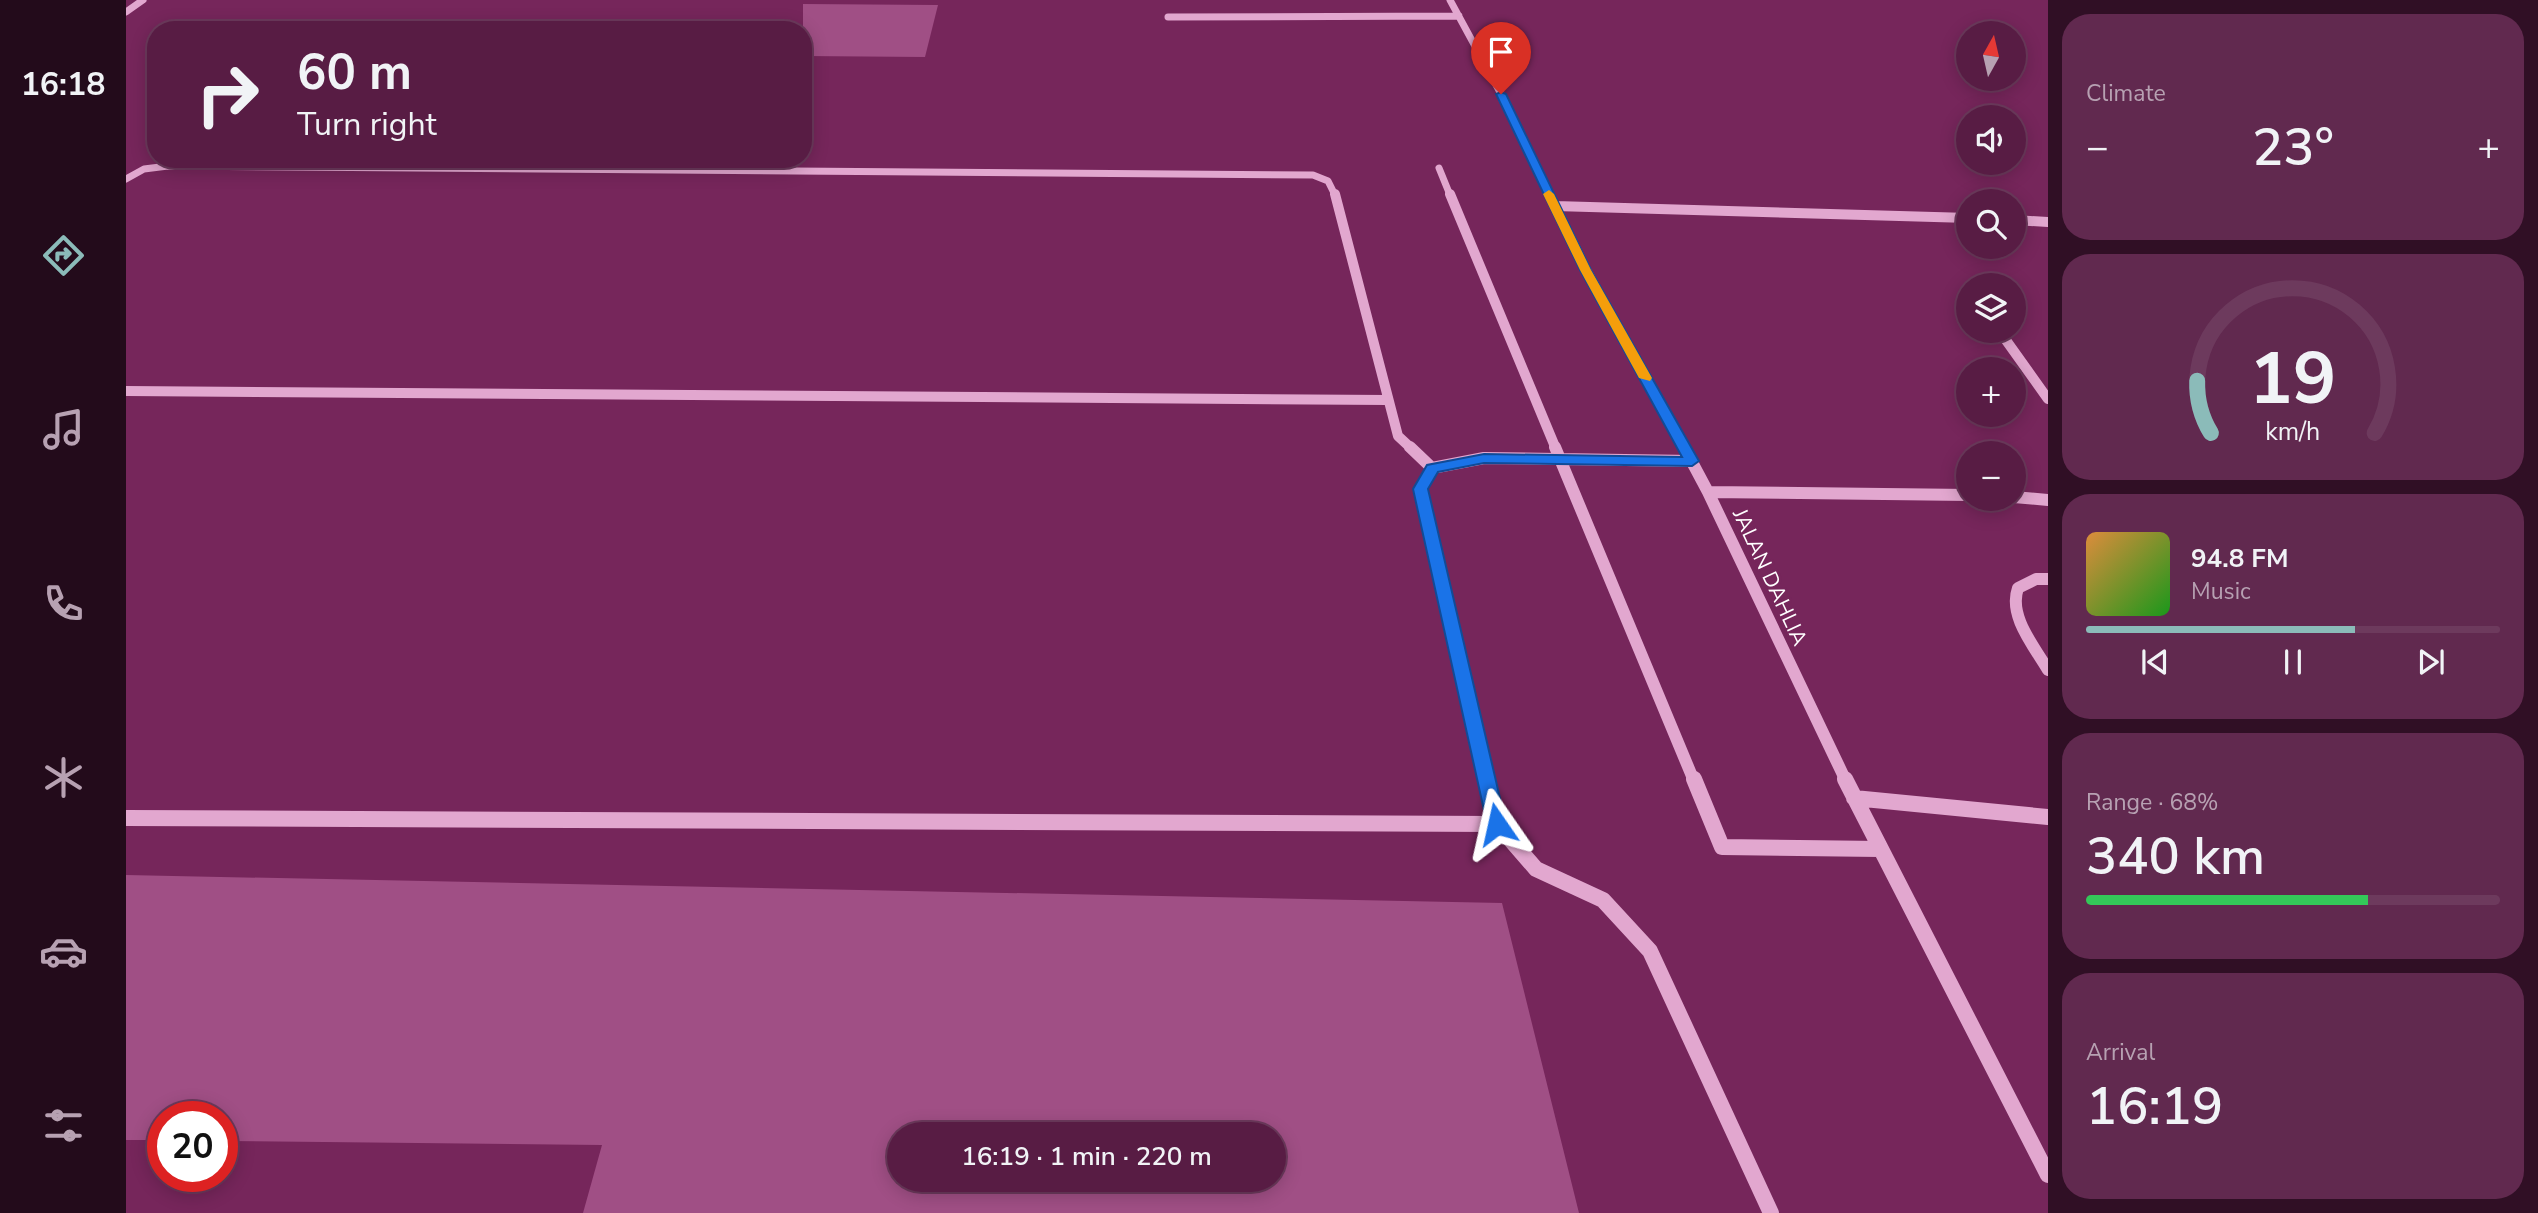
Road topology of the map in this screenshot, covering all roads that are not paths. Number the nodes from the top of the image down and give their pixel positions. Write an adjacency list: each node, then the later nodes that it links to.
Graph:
1 (143, 0): 3 (street)
2 (1450, 0): 4 (street, JALAN DAHLIA)
3 (126, 12)
4 (1459, 16): 5 (street); 10 (street, JALAN DAHLIA)
5 (1168, 17)
6 (152, 168): 9 (street)
7 (422, 168): 17 (street)
8 (1439, 168): 18 (street)
9 (126, 179)
10 (1555, 206): 11 (street); 19 (street, JALAN DAHLIA)
11 (1956, 218)
12 (2026, 221): 13 (street)
13 (2048, 222)
14 (2008, 343): 16 (street)
15 (126, 391): 17 (street)
16 (2048, 399)
17 (1388, 400): 20 (street)
18 (1563, 460): 19 (street); 20 (street); 31 (street)
19 (1692, 461): 21 (street, JALAN DAHLIA)
20 (1432, 468): 30 (street)
21 (1709, 492): 22 (street); 27 (street, JALAN DAHLIA)
22 (1956, 495)
23 (2026, 498): 24 (street)
24 (2048, 500)
25 (2048, 579): 26 (street)
26 (2048, 670)
27 (1854, 798): 28 (street); 31 (street, JALAN DAHLIA)
28 (2048, 817)
29 (126, 818): 30 (street)
30 (1497, 824): 33 (street)
31 (1880, 849): 32 (street, JALAN DAHLIA)
32 (2048, 1175)
33 (1771, 1213)

